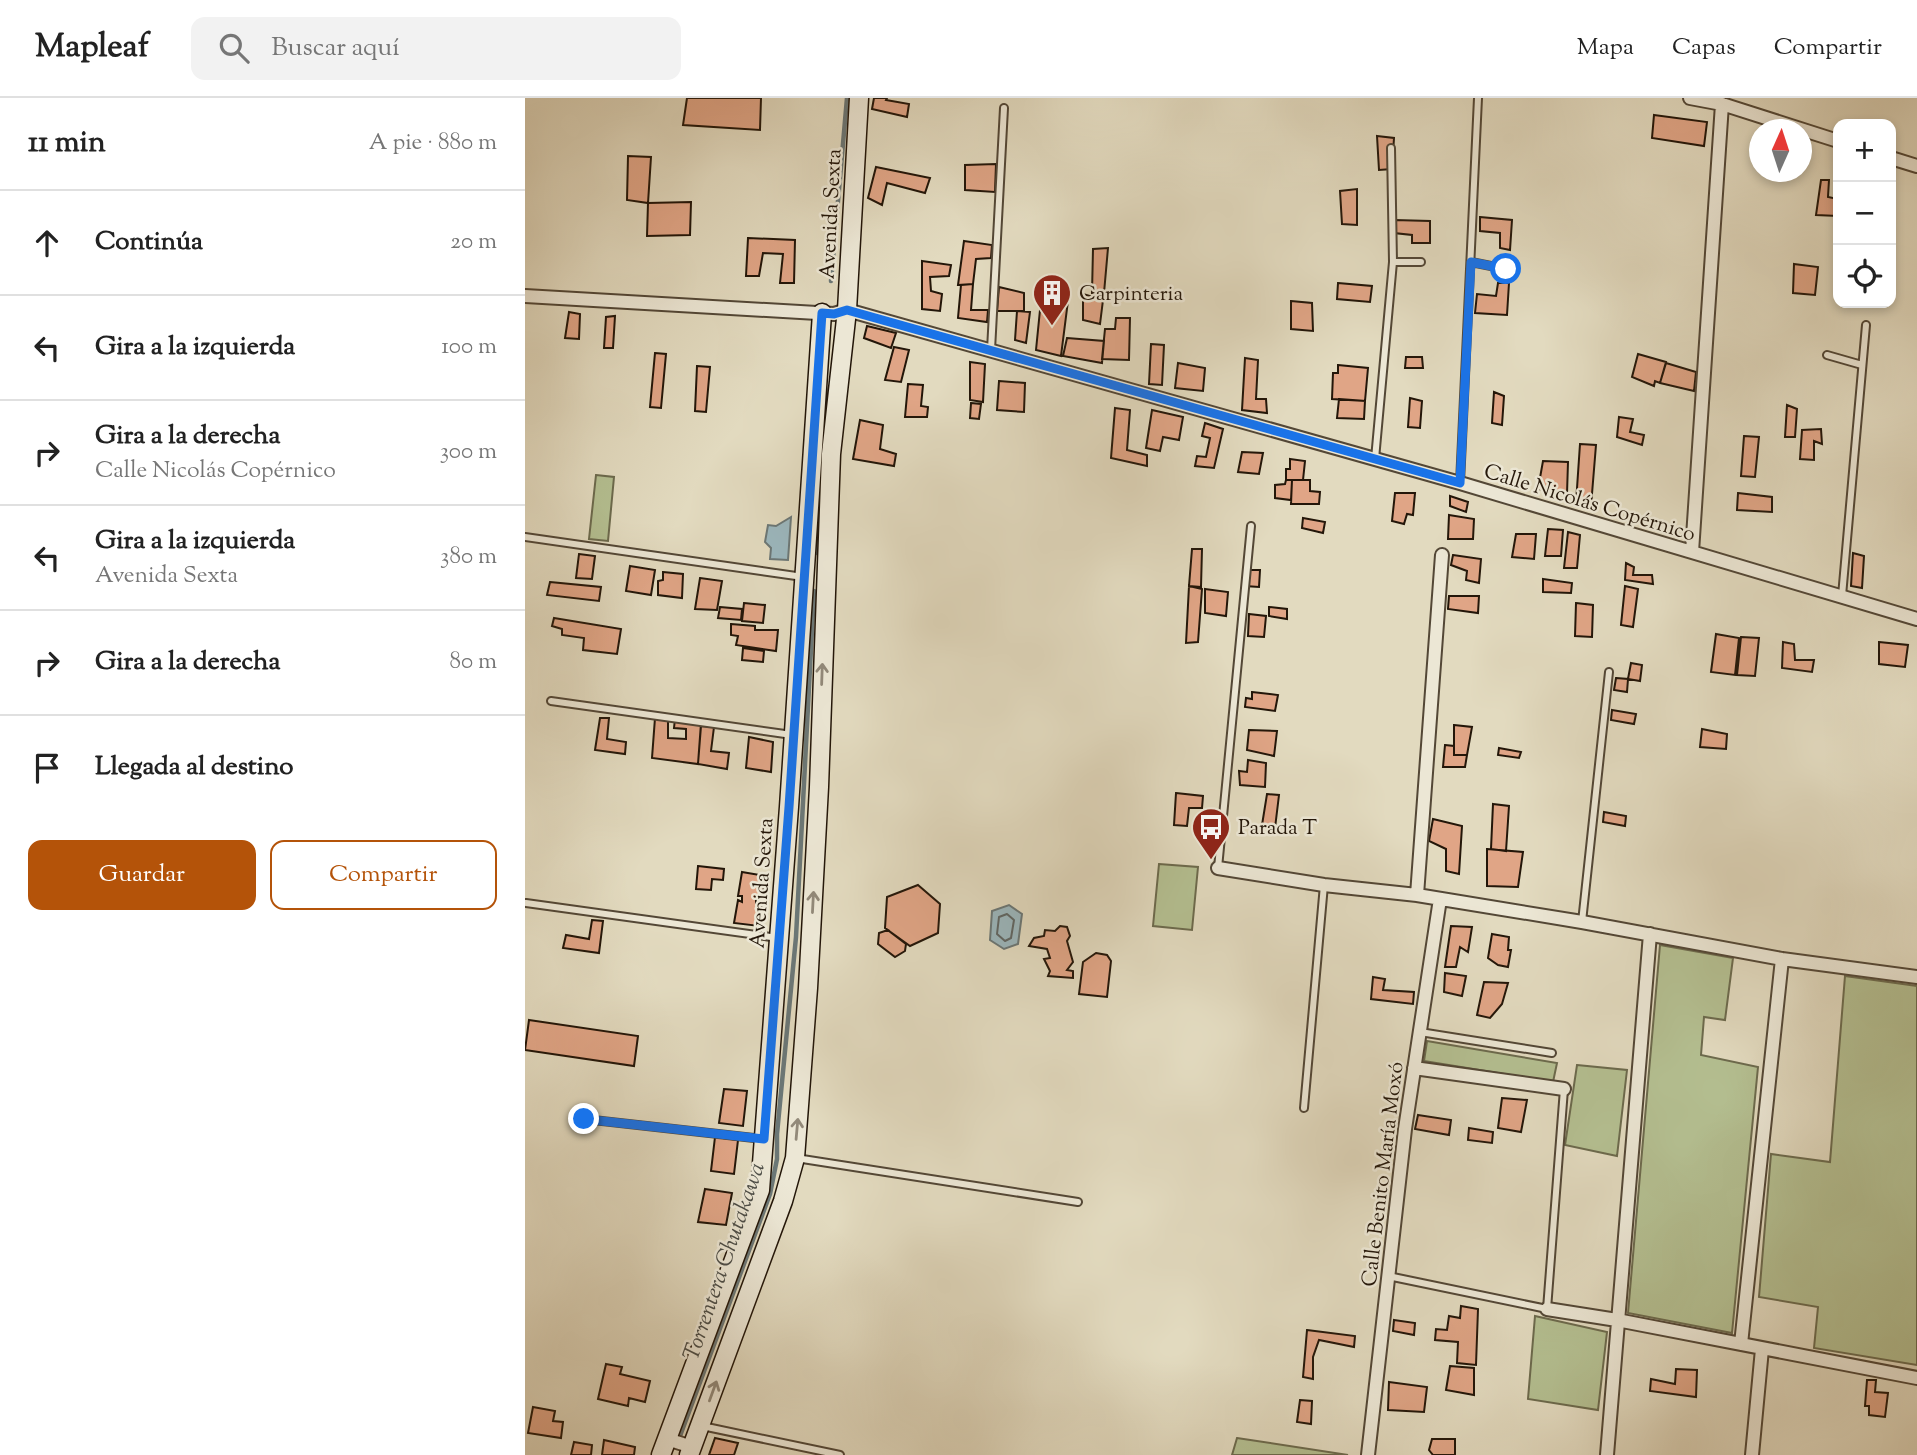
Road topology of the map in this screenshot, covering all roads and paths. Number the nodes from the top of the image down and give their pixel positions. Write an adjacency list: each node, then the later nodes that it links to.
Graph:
1 (859, 98): 15 (street, Avenida Sexta)
2 (1478, 98): 12 (lane)
3 (1690, 98): 4 (street)
4 (1722, 104): 6 (street); 24 (street)
5 (1004, 108): 17 (lane)
6 (1833, 139)
7 (1391, 148): 10 (lane)
8 (1896, 160): 9 (street)
9 (1917, 166)
10 (1393, 262): 11 (lane); 20 (lane)
11 (1421, 262)
12 (1471, 262): 13 (lane); 21 (lane)
13 (1506, 269)
14 (525, 296): 15 (street, Calle Nicolás Copérnico)
15 (834, 312): 17 (street, Calle Nicolás Copérnico); 26 (street, Avenida Sexta); 26 (street, Avenida Sexta)
16 (1866, 326): 19 (lane)
17 (991, 349): 20 (street, Calle Nicolás Copérnico)
18 (1827, 355): 19 (lane)
19 (1862, 365): 27 (lane)
20 (1375, 459): 21 (street, Calle Nicolás Copérnico)
21 (1460, 483): 24 (street, Calle Nicolás Copérnico)
22 (1251, 526): 32 (lane)
23 (525, 537): 26 (lane)
24 (1692, 552): 27 (street, Calle Nicolás Copérnico)
25 (1442, 555): 34 (street)
26 (816, 579): 31 (street, Avenida Sexta); 49 (street, Avenida Sexta, one-way to 26)
27 (1842, 596): 28 (street, Calle Nicolás Copérnico)
28 (1917, 619)
29 (1609, 672): 37 (lane)
30 (551, 701): 31 (lane)
31 (794, 735): 39 (street, Avenida Sexta)
32 (1218, 868): 33 (street)
33 (1324, 885): 34 (street); 46 (lane)
34 (1417, 895): 35 (street)
35 (1440, 899): 37 (street); 42 (street, Calle Benito María Moxó)
36 (526, 903): 39 (lane)
37 (1582, 922): 38 (street)
38 (1650, 934): 40 (street); 53 (street)
39 (780, 938): 48 (street, Avenida Sexta)
40 (1782, 959): 41 (street); 54 (street)
41 (1917, 977)
42 (1420, 1032): 43 (lane); 44 (street, Calle Benito María Moxó)
43 (1552, 1053)
44 (1414, 1068): 45 (street); 51 (street, Calle Benito María Moxó)
45 (1564, 1089): 52 (lane)
46 (1304, 1108)
47 (584, 1119): 48 (lane)
48 (764, 1139): 58 (street, Avenida Sexta)
49 (795, 1158): 50 (lane); 57 (street, Avenida Sexta, one-way to 49)
50 (1078, 1202)
51 (1388, 1276): 52 (lane); 60 (street, Calle Benito María Moxó)
52 (1547, 1309): 53 (street)
53 (1617, 1320): 54 (street); 61 (street)
54 (1741, 1344): 55 (street)
55 (1762, 1349): 56 (street); 62 (street)
56 (1917, 1378)
57 (700, 1425): 58 (street, Avenida Sexta); 59 (lane)
58 (676, 1446)
59 (840, 1455)
60 (1368, 1455)
61 (1607, 1455)
62 (1752, 1455)

